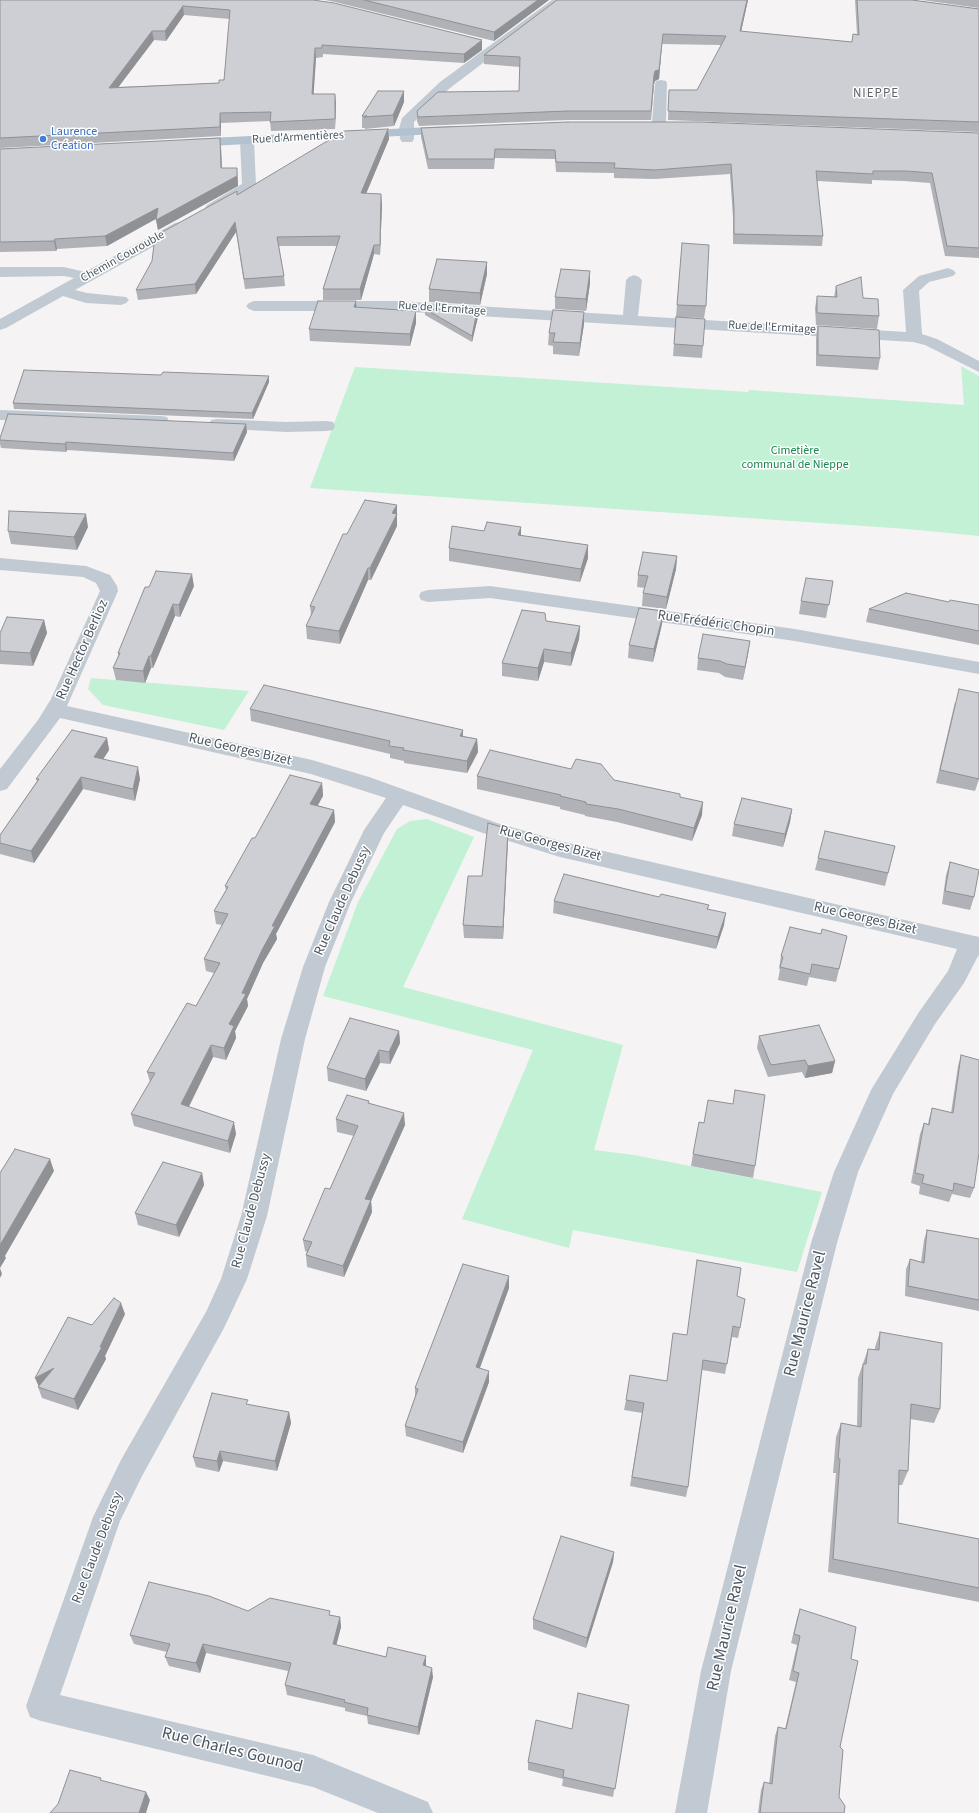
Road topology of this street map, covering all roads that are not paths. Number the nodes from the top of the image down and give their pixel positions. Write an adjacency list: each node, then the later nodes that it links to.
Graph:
1 (560, 0): 5 (street)
2 (661, 84): 3 (street)
3 (659, 128)
4 (464, 133): 5 (main road, Rue d'Armentières)
5 (407, 136): 6 (main road, Rue d'Armentières)
6 (247, 144): 7 (main road, Rue d'Armentières); 10 (street, Chemin Courouble)
7 (179, 147)
8 (0, 272): 10 (street)
9 (948, 272): 17 (street)
10 (86, 277): 12 (street, Chemin Courouble)
11 (634, 280): 15 (street)
12 (61, 291): 13 (street, Chemin Courouble); 16 (street, Chemin Courouble)
13 (121, 300)
14 (254, 306): 15 (street, Rue de l'Ermitage)
15 (630, 320): 17 (street, Rue de l'Ermitage)
16 (0, 325)
17 (914, 337): 18 (street, Rue de l'Ermitage)
18 (979, 367)
19 (0, 415): 20 (street)
20 (176, 422)
21 (200, 423): 22 (street)
22 (328, 426)
23 (0, 564): 26 (street, Rue Hector Berlioz)
24 (428, 596): 25 (street, Rue Frédéric Chopin)
25 (979, 668)
26 (55, 710): 27 (street, Rue Hector Berlioz); 28 (street, Rue Georges Bizet)
27 (0, 784)
28 (399, 795): 29 (street, Rue Georges Bizet); 30 (street, Rue Claude Debussy)
29 (974, 945): 32 (street, Rue Maurice Ravel)
30 (41, 1706): 31 (street, Rue Charles Gounod)
31 (417, 1813)
32 (691, 1813)

